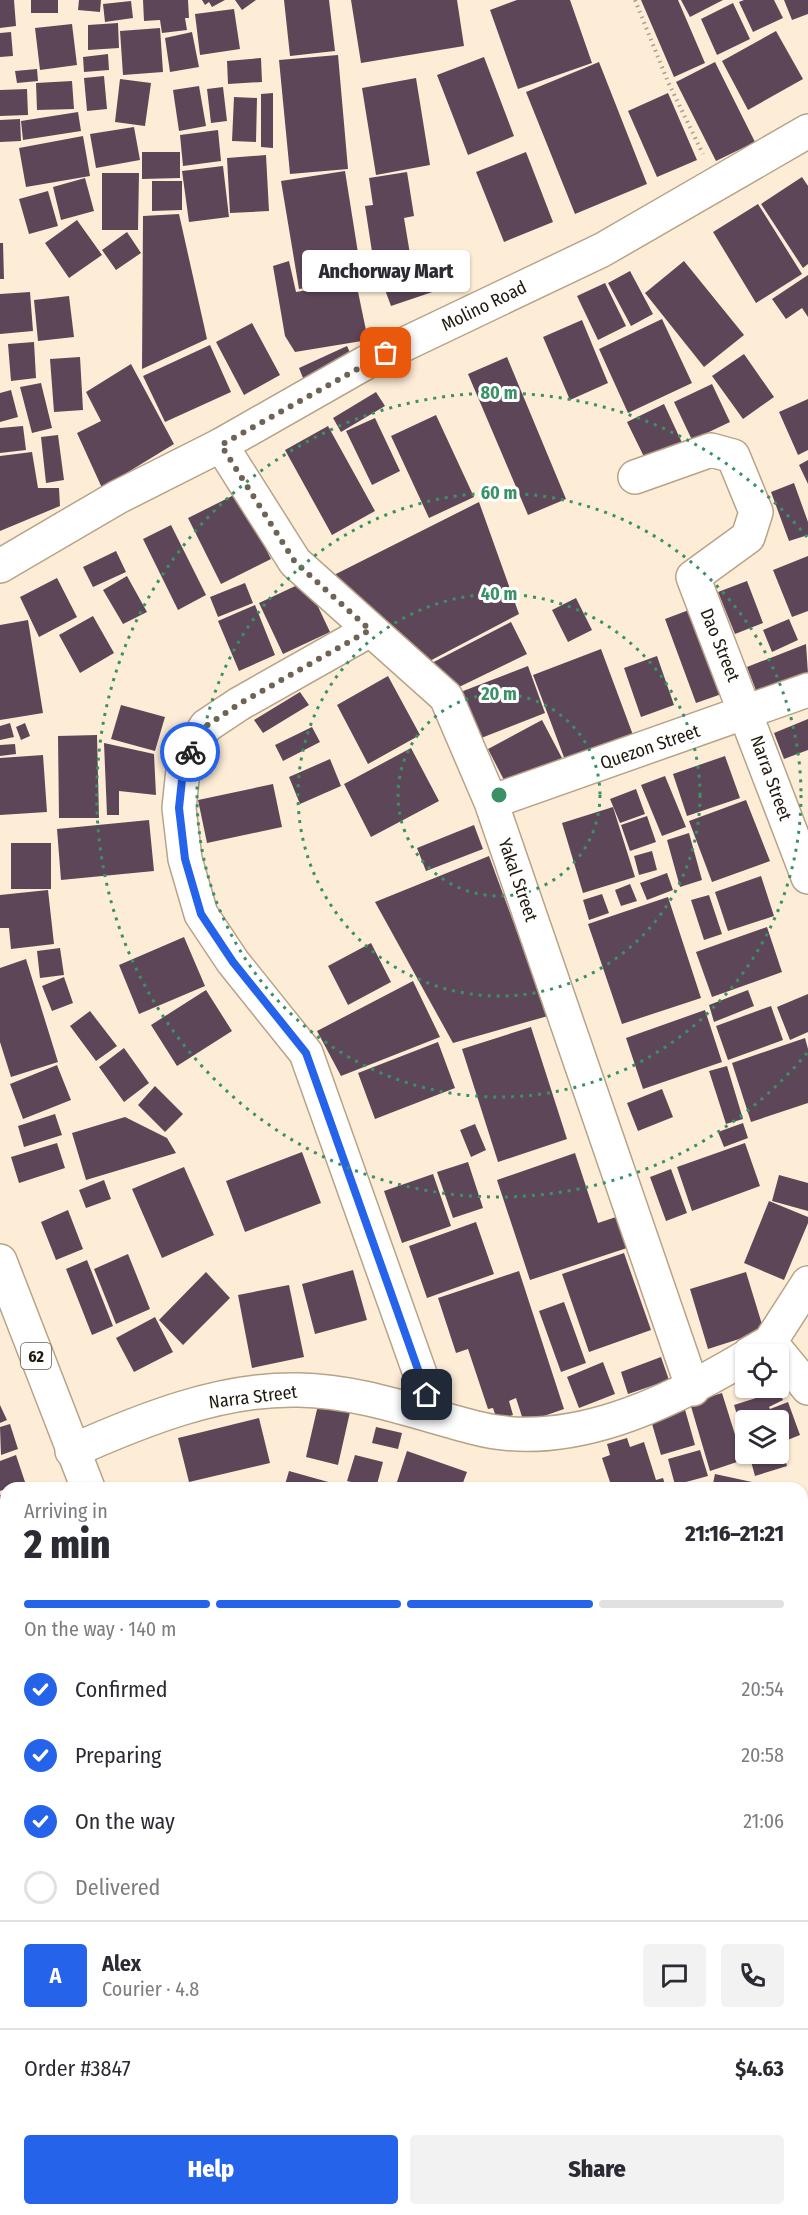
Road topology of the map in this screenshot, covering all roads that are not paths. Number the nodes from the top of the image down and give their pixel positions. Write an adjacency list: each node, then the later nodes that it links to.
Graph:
1 (808, 130): 2 (main road, Molino Road)
2 (221, 445): 4 (main road, Molino Road); 5 (main road, Yakal Street)
3 (635, 477): 7 (main road, Dao Street)
4 (0, 566)
5 (370, 630): 8 (main road, Yakal Street); 17 (main road)
6 (808, 690): 7 (main road, Quezon Street)
7 (747, 713): 8 (main road, Quezon Street); 9 (main road, Narra Street)
8 (491, 802): 16 (main road, Yakal Street)
9 (808, 877)
10 (0, 1261): 18 (main road, 62)
11 (808, 1283): 12 (main road, Narra Street)
12 (760, 1344)
13 (735, 1363): 16 (main road, Narra Street)
14 (789, 1375): 15 (main road)
15 (808, 1388)
16 (693, 1389): 17 (main road, Narra Street)
17 (435, 1416): 18 (main road, Narra Street)
18 (72, 1451): 19 (main road, 62)
19 (85, 1482)

